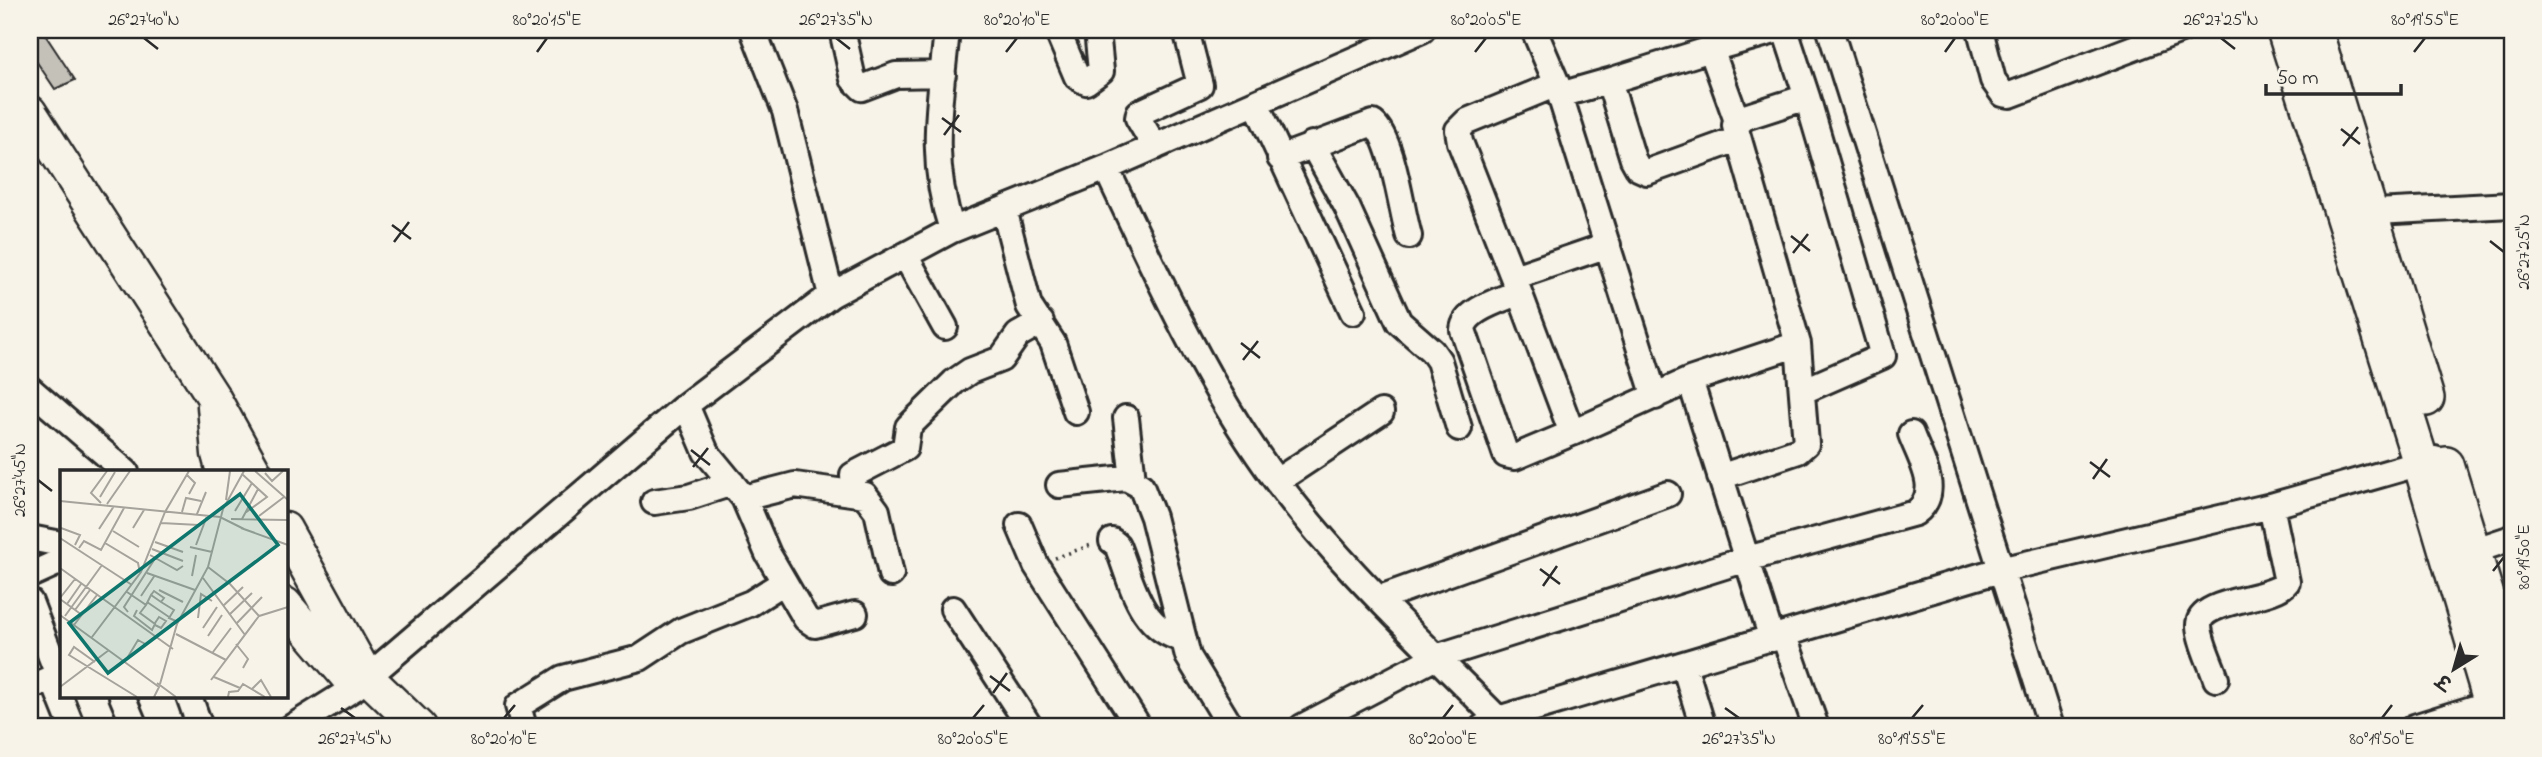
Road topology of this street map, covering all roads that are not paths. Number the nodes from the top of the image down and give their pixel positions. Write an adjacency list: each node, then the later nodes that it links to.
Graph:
1 (753, 30): 36 (street)
2 (842, 30): 17 (street)
3 (947, 30): 17 (street)
4 (1057, 30): 5 (street)
5 (1097, 30)
6 (1186, 30): 25 (street)
7 (1422, 30): 21 (street)
8 (1534, 30): 19 (street)
9 (1778, 30): 16 (street)
10 (1785, 30): 20 (street)
11 (1830, 30): 75 (street)
12 (1980, 30): 13 (street)
13 (2181, 30)
14 (2285, 30): 30 (highway)
15 (2314, 30): 30 (highway)
16 (1711, 49): 18 (street); 23 (street)
17 (943, 74): 31 (street)
18 (1609, 81): 19 (street); 23 (street)
19 (1559, 90): 33 (street); 35 (street)
20 (1807, 97): 23 (street); 43 (street)
21 (1256, 103): 25 (street); 26 (street)
22 (30, 112): 45 (main road)
23 (1737, 130): 40 (street)
24 (1312, 144): 26 (street); 32 (street); 50 (street)
25 (1155, 147): 27 (street)
26 (1280, 158): 37 (street)
27 (1106, 168): 29 (street); 59 (street)
28 (2512, 205): 30 (street)
29 (1004, 209): 31 (street); 38 (street)
30 (2357, 213): 53 (highway)
31 (952, 230): 34 (street)
32 (1409, 236)
33 (1608, 245): 35 (street); 44 (street)
34 (905, 256): 36 (street); 39 (street)
35 (1517, 285): 51 (street); 51 (street)
36 (831, 295): 46 (street)
37 (1353, 312)
38 (1041, 322): 47 (street); 62 (street)
39 (945, 327)
40 (1798, 344): 41 (street); 43 (street)
41 (1689, 380): 44 (street); 57 (street)
42 (30, 389): 54 (street)
43 (1803, 391): 57 (street)
44 (1655, 397): 51 (street)
45 (214, 398): 55 (main road); 56 (main road)
46 (686, 405): 61 (street); 91 (street)
47 (1076, 412)
48 (1381, 412): 59 (street)
49 (1126, 418): 58 (street)
50 (1459, 428)
51 (1572, 433)
52 (1911, 435): 73 (street)
53 (2432, 460): 65 (street); 72 (highway); 94 (highway)
54 (124, 470)
55 (222, 470)
56 (254, 470)
57 (1720, 477): 73 (street)
58 (1133, 480): 60 (street); 86 (street)
59 (1277, 481): 79 (street)
60 (1059, 485)
61 (738, 491): 62 (street); 64 (street); 78 (street)
62 (854, 492): 76 (street)
63 (1668, 494): 79 (street)
64 (654, 502)
65 (2271, 506): 75 (street); 90 (street)
66 (1018, 525): 104 (street)
67 (287, 534): 84 (main road)
68 (30, 538): 71 (street)
69 (2512, 538): 72 (street)
70 (1112, 541): 86 (street)
71 (60, 544)
72 (2473, 551): 94 (highway)
73 (1747, 559): 85 (street); 87 (street)
74 (60, 561): 77 (street)
75 (2000, 570): 85 (street); 109 (street)
76 (891, 574)
77 (30, 575)
78 (784, 582): 83 (street); 102 (street)
79 (1380, 598): 87 (street)
80 (30, 602): 89 (street)
81 (287, 605): 84 (main road)
82 (953, 610): 103 (street)
83 (855, 614)
84 (323, 628): 91 (main road)
85 (1778, 637): 88 (street); 108 (street)
86 (1183, 639): 105 (street)
87 (1436, 657): 95 (street); 106 (street)
88 (1684, 665): 95 (street); 107 (street)
89 (50, 678): 96 (street)
90 (2216, 679)
91 (361, 682): 99 (street); 100 (main road); 101 (main road)
92 (123, 698): 97 (street)
93 (190, 698): 98 (street)
94 (2504, 702): 110 (street)
95 (1503, 722)
96 (72, 727)
97 (135, 727)
98 (200, 727)
99 (292, 727)
100 (397, 727)
101 (419, 727)
102 (524, 727)
103 (1030, 727)
104 (1139, 727)
105 (1231, 727)
106 (1303, 727)
107 (1703, 727)
108 (1816, 727)
109 (2051, 727)
110 (2414, 727)

